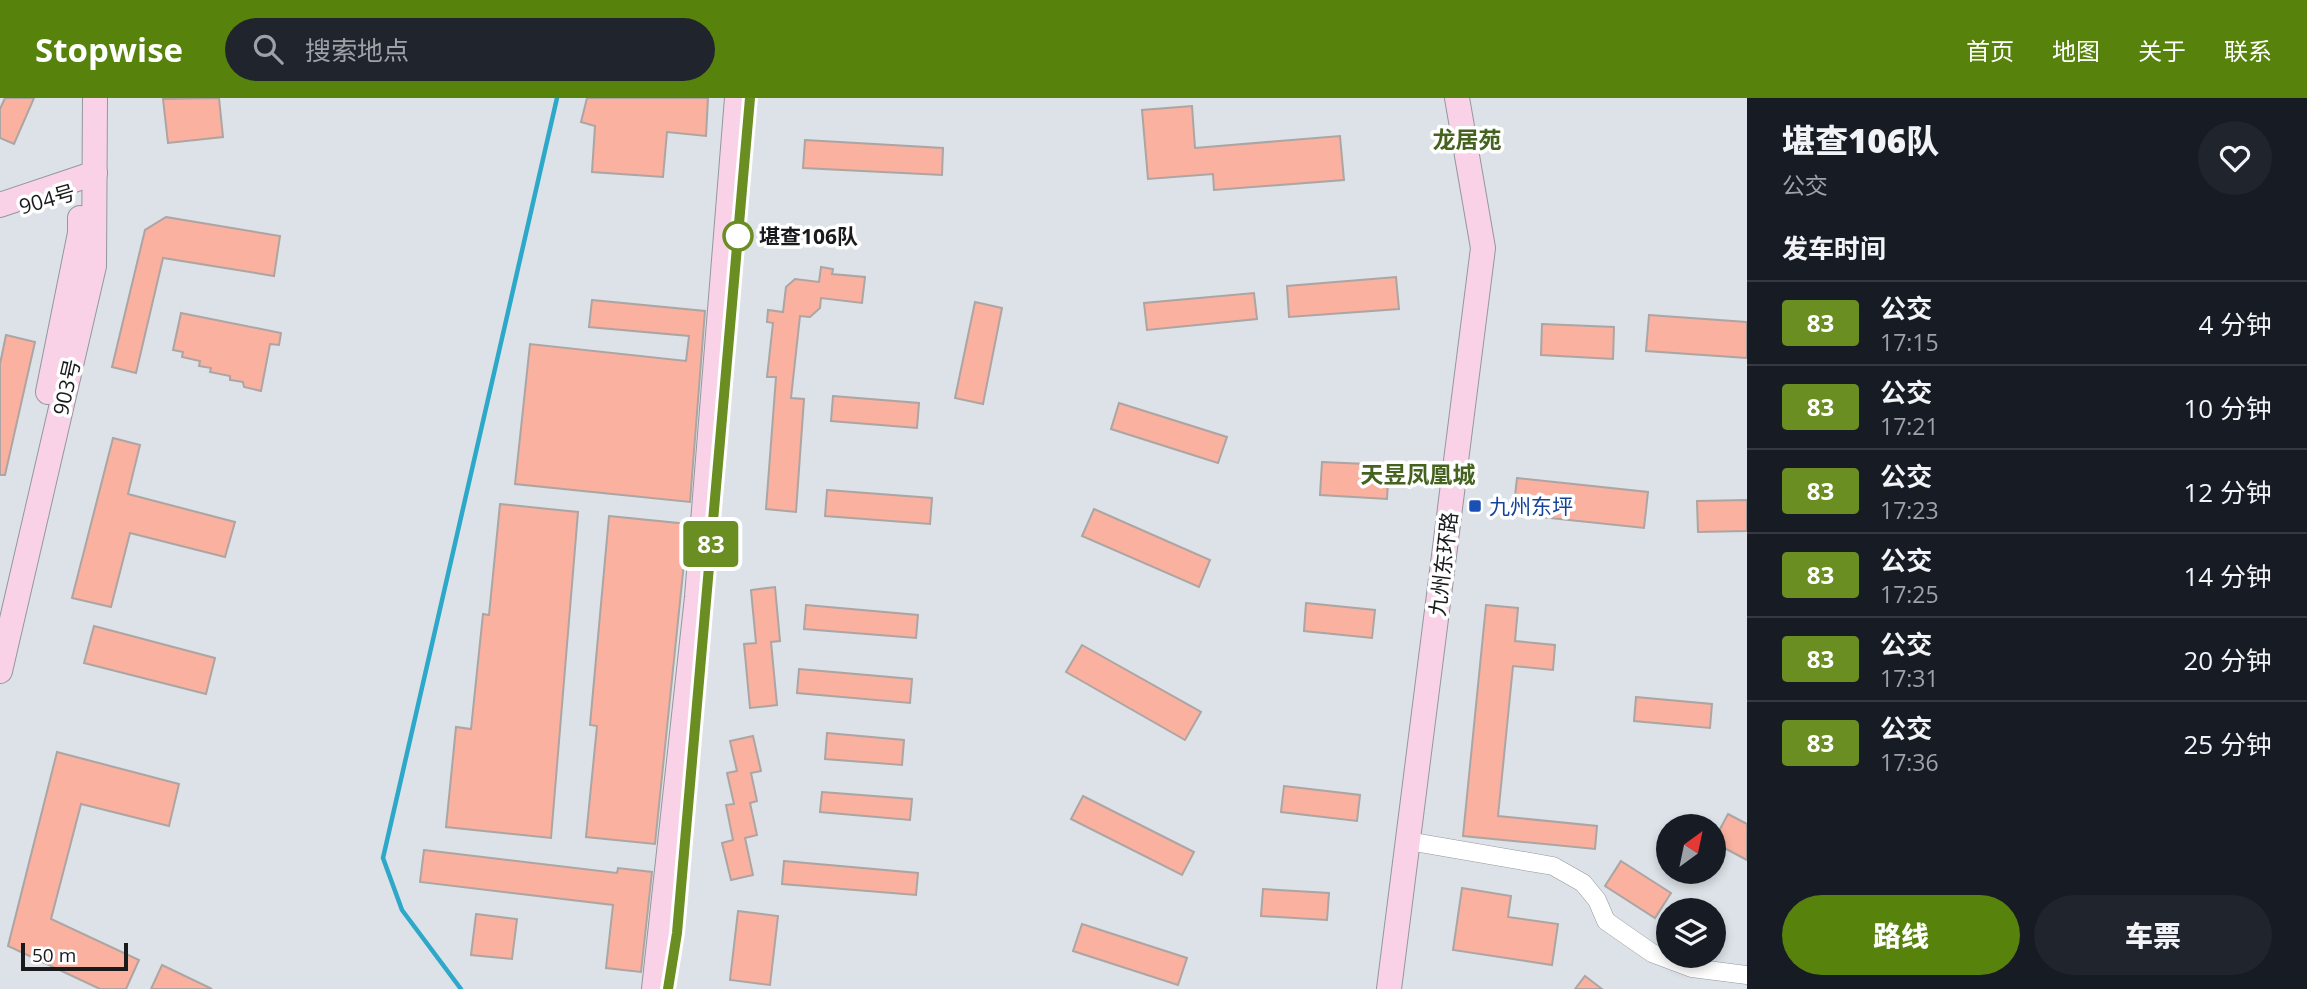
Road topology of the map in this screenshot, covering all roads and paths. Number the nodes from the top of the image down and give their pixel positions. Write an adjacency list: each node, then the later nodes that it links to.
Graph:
1 (79, 98): 6 (main road)
2 (95, 98): 6 (main road)
3 (737, 98): 13 (main road)
4 (750, 98): 14 (main road)
5 (1457, 98): 11 (main road, 九州东环路)
6 (88, 182): 7 (main road); 8 (main road, 904号); 9 (main road)
7 (0, 205)
8 (0, 214)
9 (3, 619): 10 (main road)
10 (0, 671)
11 (1408, 841): 12 (street); 15 (main road, 九州东环路)
12 (1747, 975)
13 (654, 989)
14 (668, 989)
15 (1390, 989)

